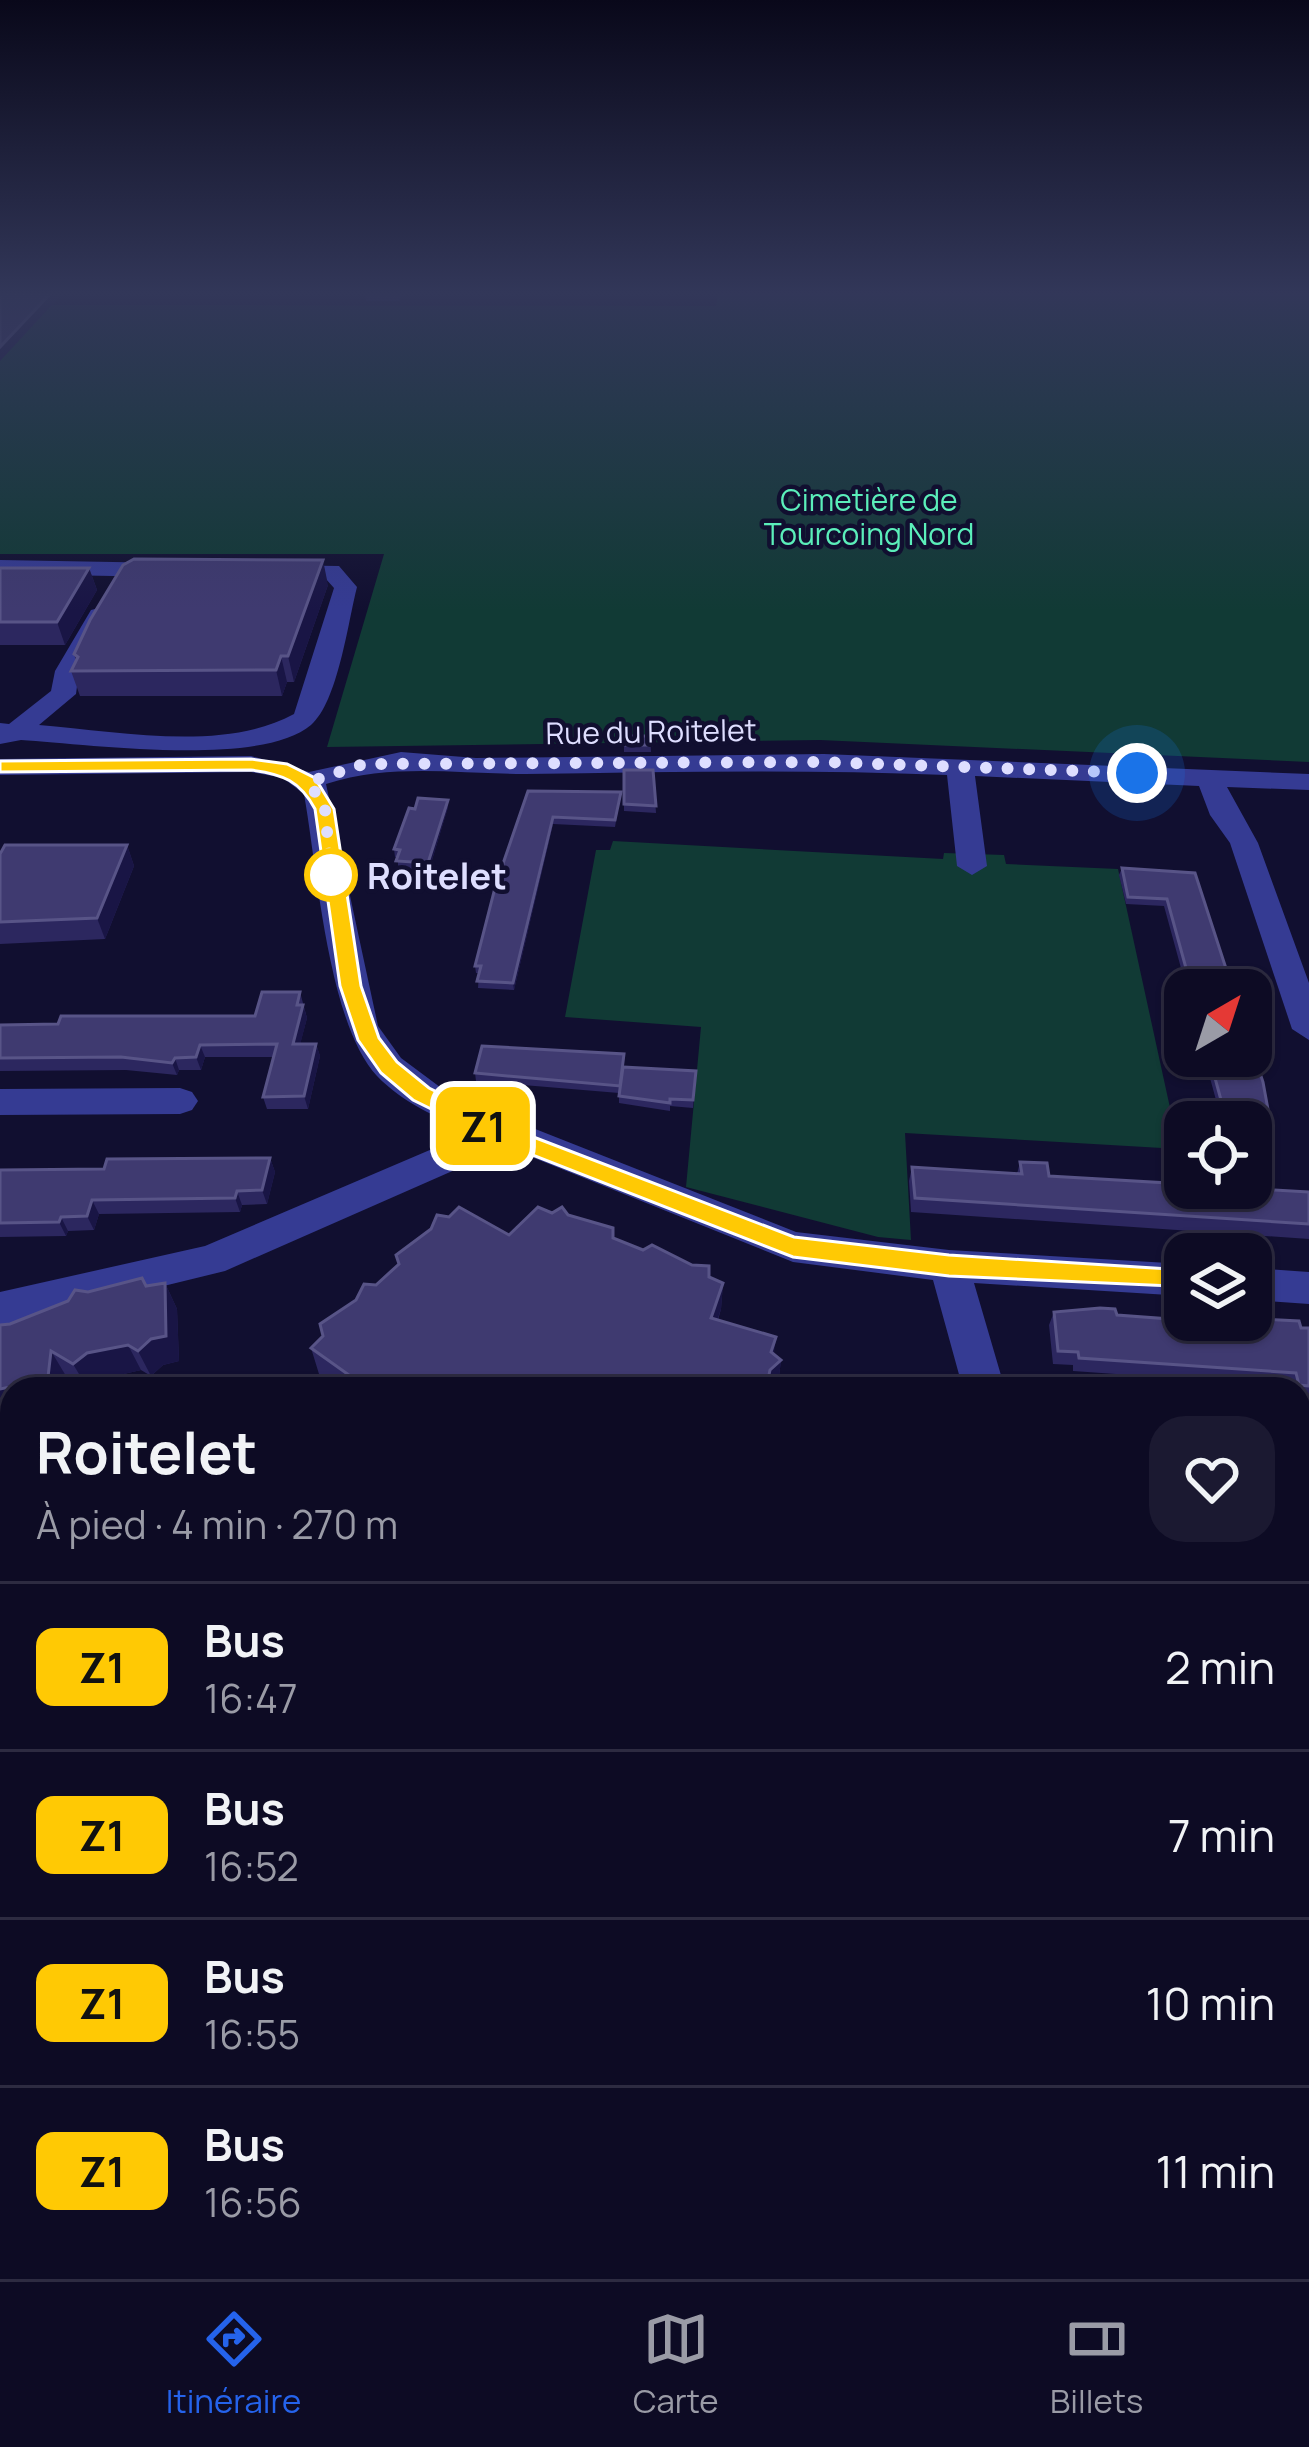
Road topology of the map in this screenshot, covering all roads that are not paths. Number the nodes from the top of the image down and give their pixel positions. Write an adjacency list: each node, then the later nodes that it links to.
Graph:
1 (0, 566): 2 (street)
2 (125, 570): 3 (street); 5 (street)
3 (189, 570)
4 (254, 570): 5 (street)
5 (4, 738)
6 (0, 767): 9 (street)
7 (960, 767): 8 (street, Rue du Roitelet); 9 (street, Rue du Roitelet); 11 (street)
8 (1209, 775): 10 (street, Rue du Roitelet); 12 (street)
9 (309, 782): 15 (street)
10 (1309, 782)
11 (972, 866)
12 (1309, 1029)
13 (180, 1101): 14 (street)
14 (0, 1102)
15 (502, 1134): 16 (street); 20 (street)
16 (949, 1266): 17 (street); 21 (street)
17 (1164, 1279)
18 (1272, 1285): 19 (street)
19 (1309, 1288)
20 (0, 1309)
21 (981, 1377)

